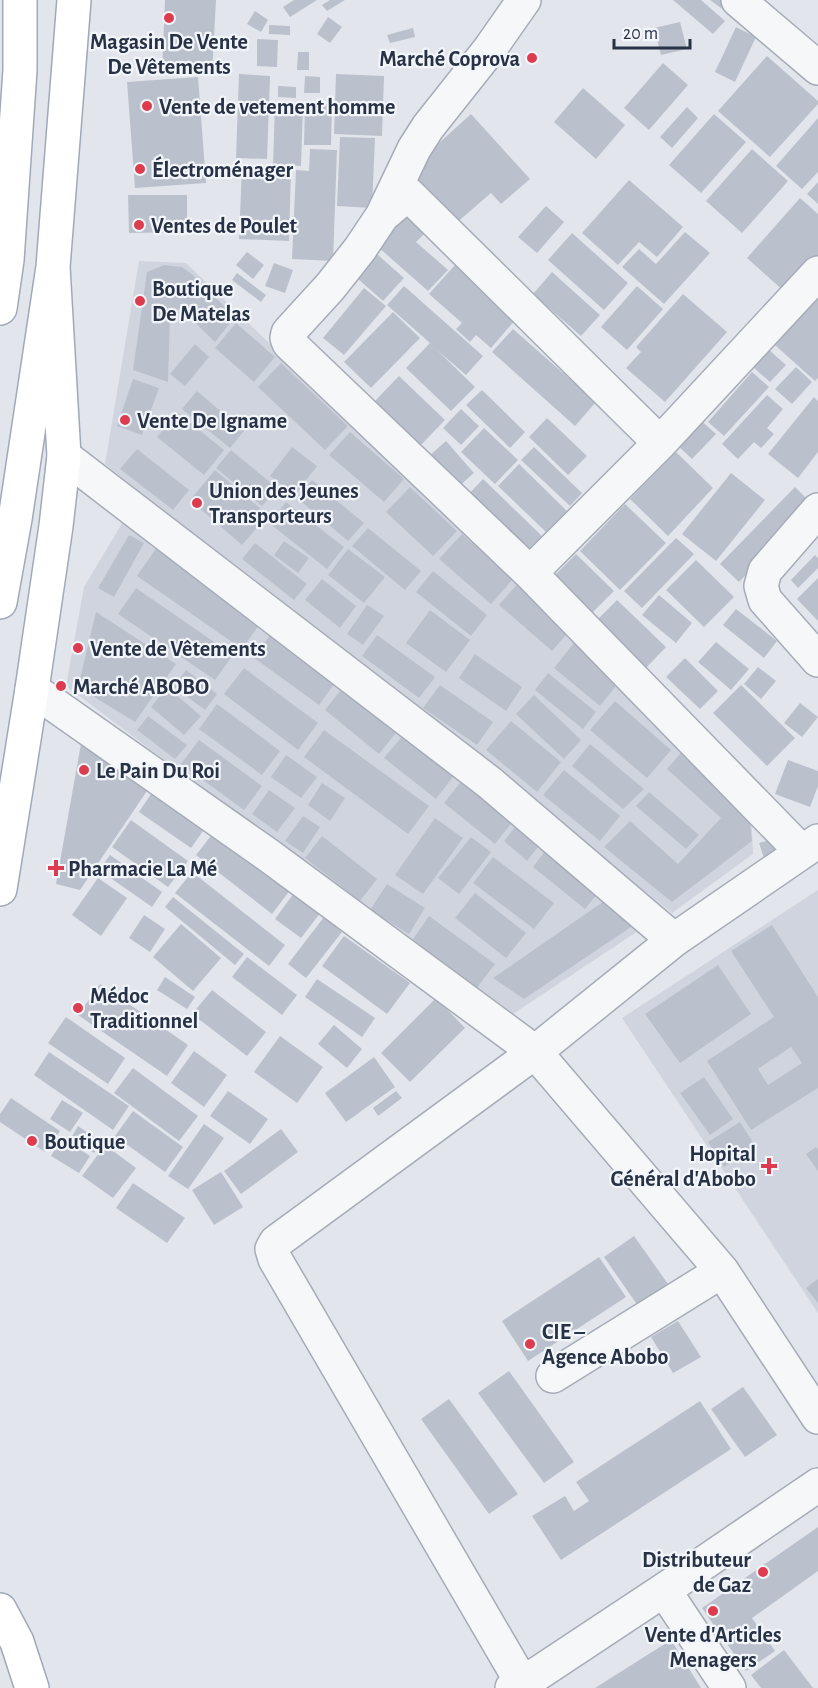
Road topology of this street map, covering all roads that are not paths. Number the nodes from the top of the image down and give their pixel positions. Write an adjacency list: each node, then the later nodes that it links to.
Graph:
1 (20, 0): 8 (main road)
2 (74, 0): 7 (main road)
3 (524, 0): 6 (street)
4 (738, 0): 5 (street)
5 (817, 60)
6 (382, 216): 11 (street); 14 (street)
7 (53, 267): 12 (main road); 15 (main road)
8 (4, 270): 10 (main road)
9 (818, 273): 11 (street)
10 (0, 308)
11 (660, 443): 14 (street)
12 (64, 456): 17 (main road); 20 (street)
13 (818, 510): 16 (street)
14 (530, 573): 18 (street)
15 (0, 602)
16 (818, 660)
17 (32, 689): 19 (main road); 21 (street)
18 (810, 847): 20 (street)
19 (0, 889)
20 (674, 940): 21 (street)
21 (535, 1052): 22 (street); 29 (street)
22 (722, 1271): 23 (street); 24 (street)
23 (552, 1376)
24 (818, 1417)
25 (818, 1485): 26 (street)
26 (664, 1590): 29 (street); 30 (street)
27 (0, 1610): 28 (main road)
28 (35, 1683)
29 (520, 1687)
30 (729, 1688)

